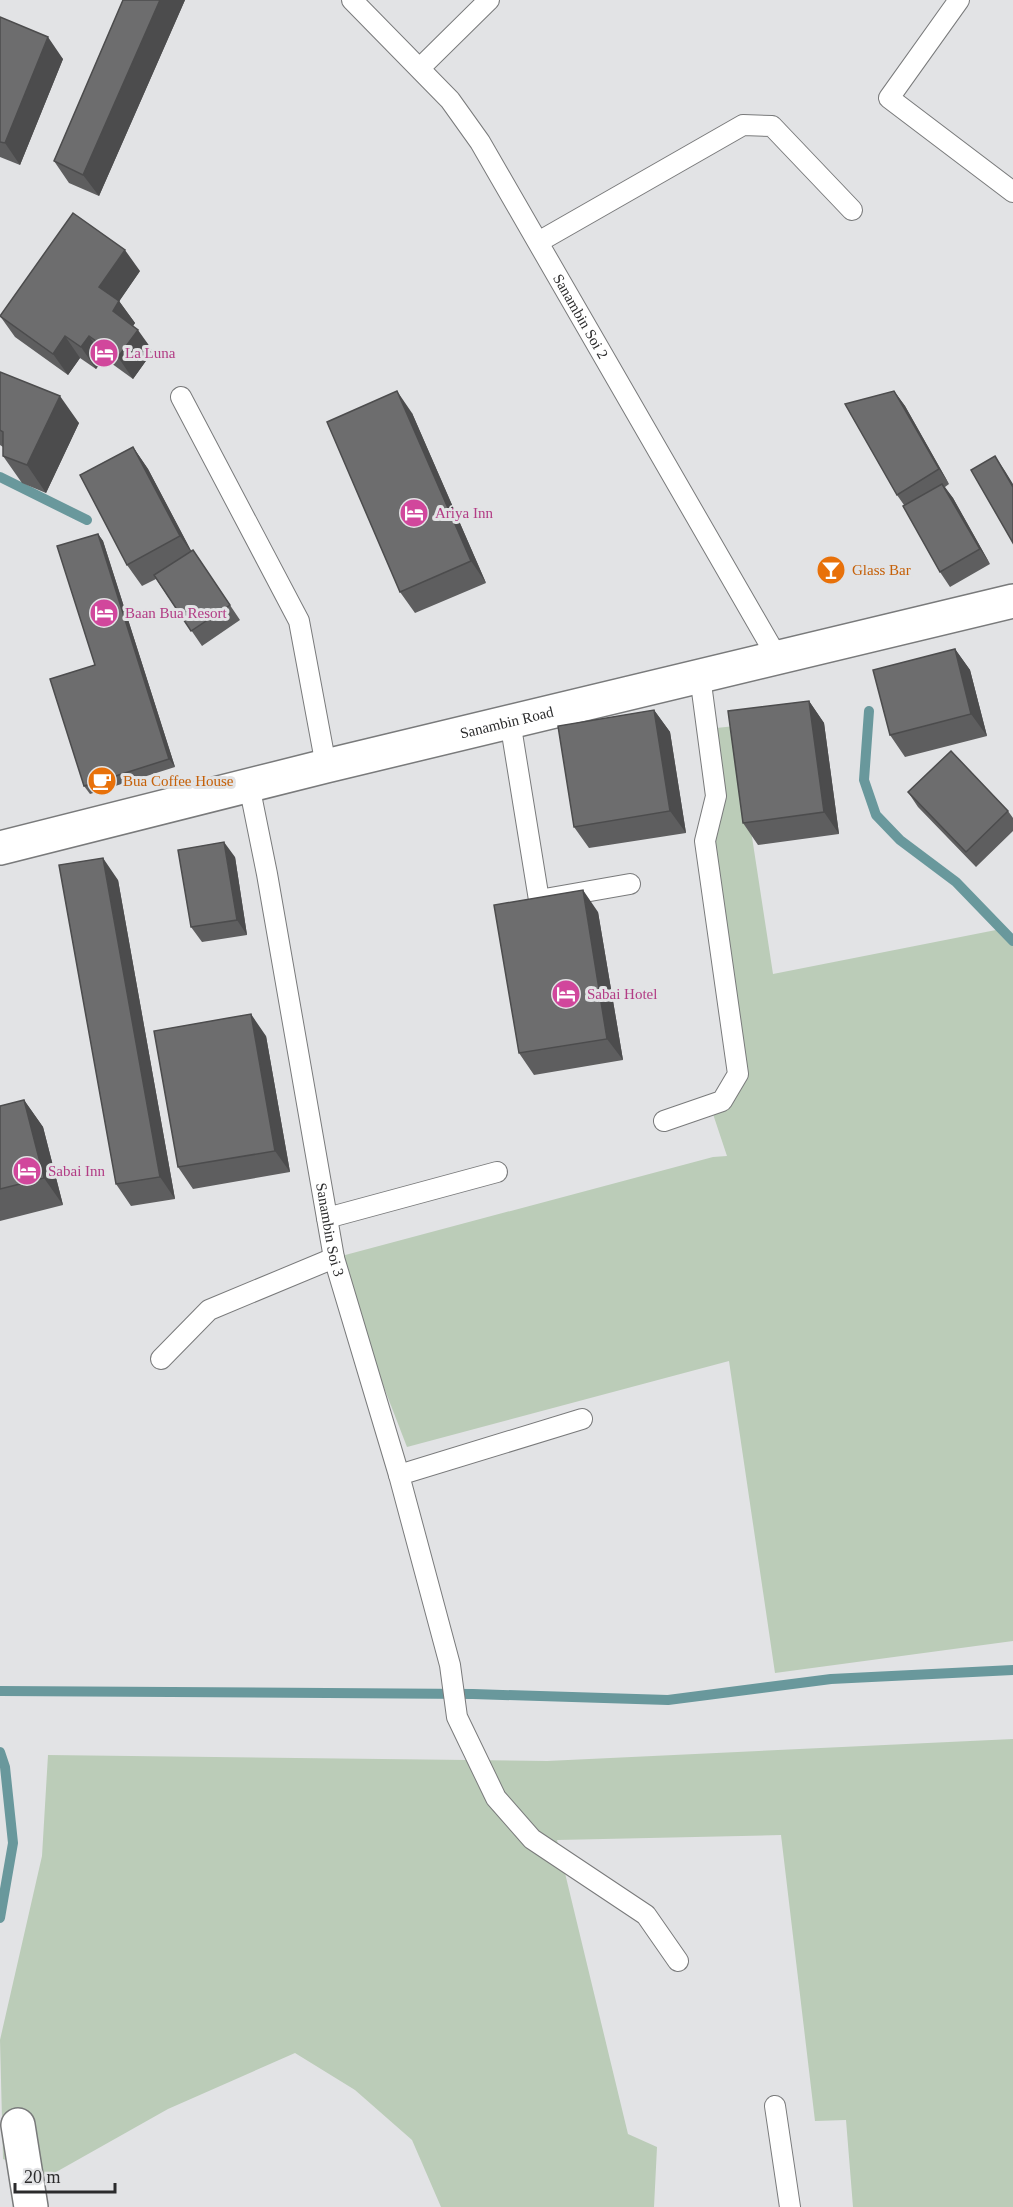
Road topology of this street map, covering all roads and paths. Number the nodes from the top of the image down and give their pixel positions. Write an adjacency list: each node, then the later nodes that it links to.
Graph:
1 (352, 0): 4 (lane, Sanambin Soi 2)
2 (489, 0): 4 (lane)
3 (959, 0): 5 (lane)
4 (421, 67): 7 (lane, Sanambin Soi 2)
5 (1013, 192)
6 (852, 210): 7 (lane)
7 (540, 241): 10 (lane, Sanambin Soi 2)
8 (181, 397): 13 (lane)
9 (1013, 602): 10 (street, Sanambin Road)
10 (777, 657): 11 (street, Sanambin Road)
11 (700, 676): 12 (street, Sanambin Road); 17 (lane)
12 (510, 722): 13 (street, Sanambin Road); 16 (lane)
13 (326, 766): 14 (street, Sanambin Road)
14 (249, 785): 15 (street, Sanambin Road); 19 (lane, Sanambin Soi 3)
15 (0, 848)
16 (630, 884)
17 (664, 1121)
18 (497, 1172): 19 (lane)
19 (327, 1218): 20 (lane, Sanambin Soi 3)
20 (334, 1258): 21 (lane); 23 (lane, Sanambin Soi 3)
21 (161, 1359)
22 (582, 1419): 23 (lane)
23 (399, 1475): 24 (lane, Sanambin Soi 3)
24 (678, 1961)
25 (776, 2106): 28 (lane)
26 (18, 2125): 27 (street)
27 (31, 2207)
28 (790, 2207)

